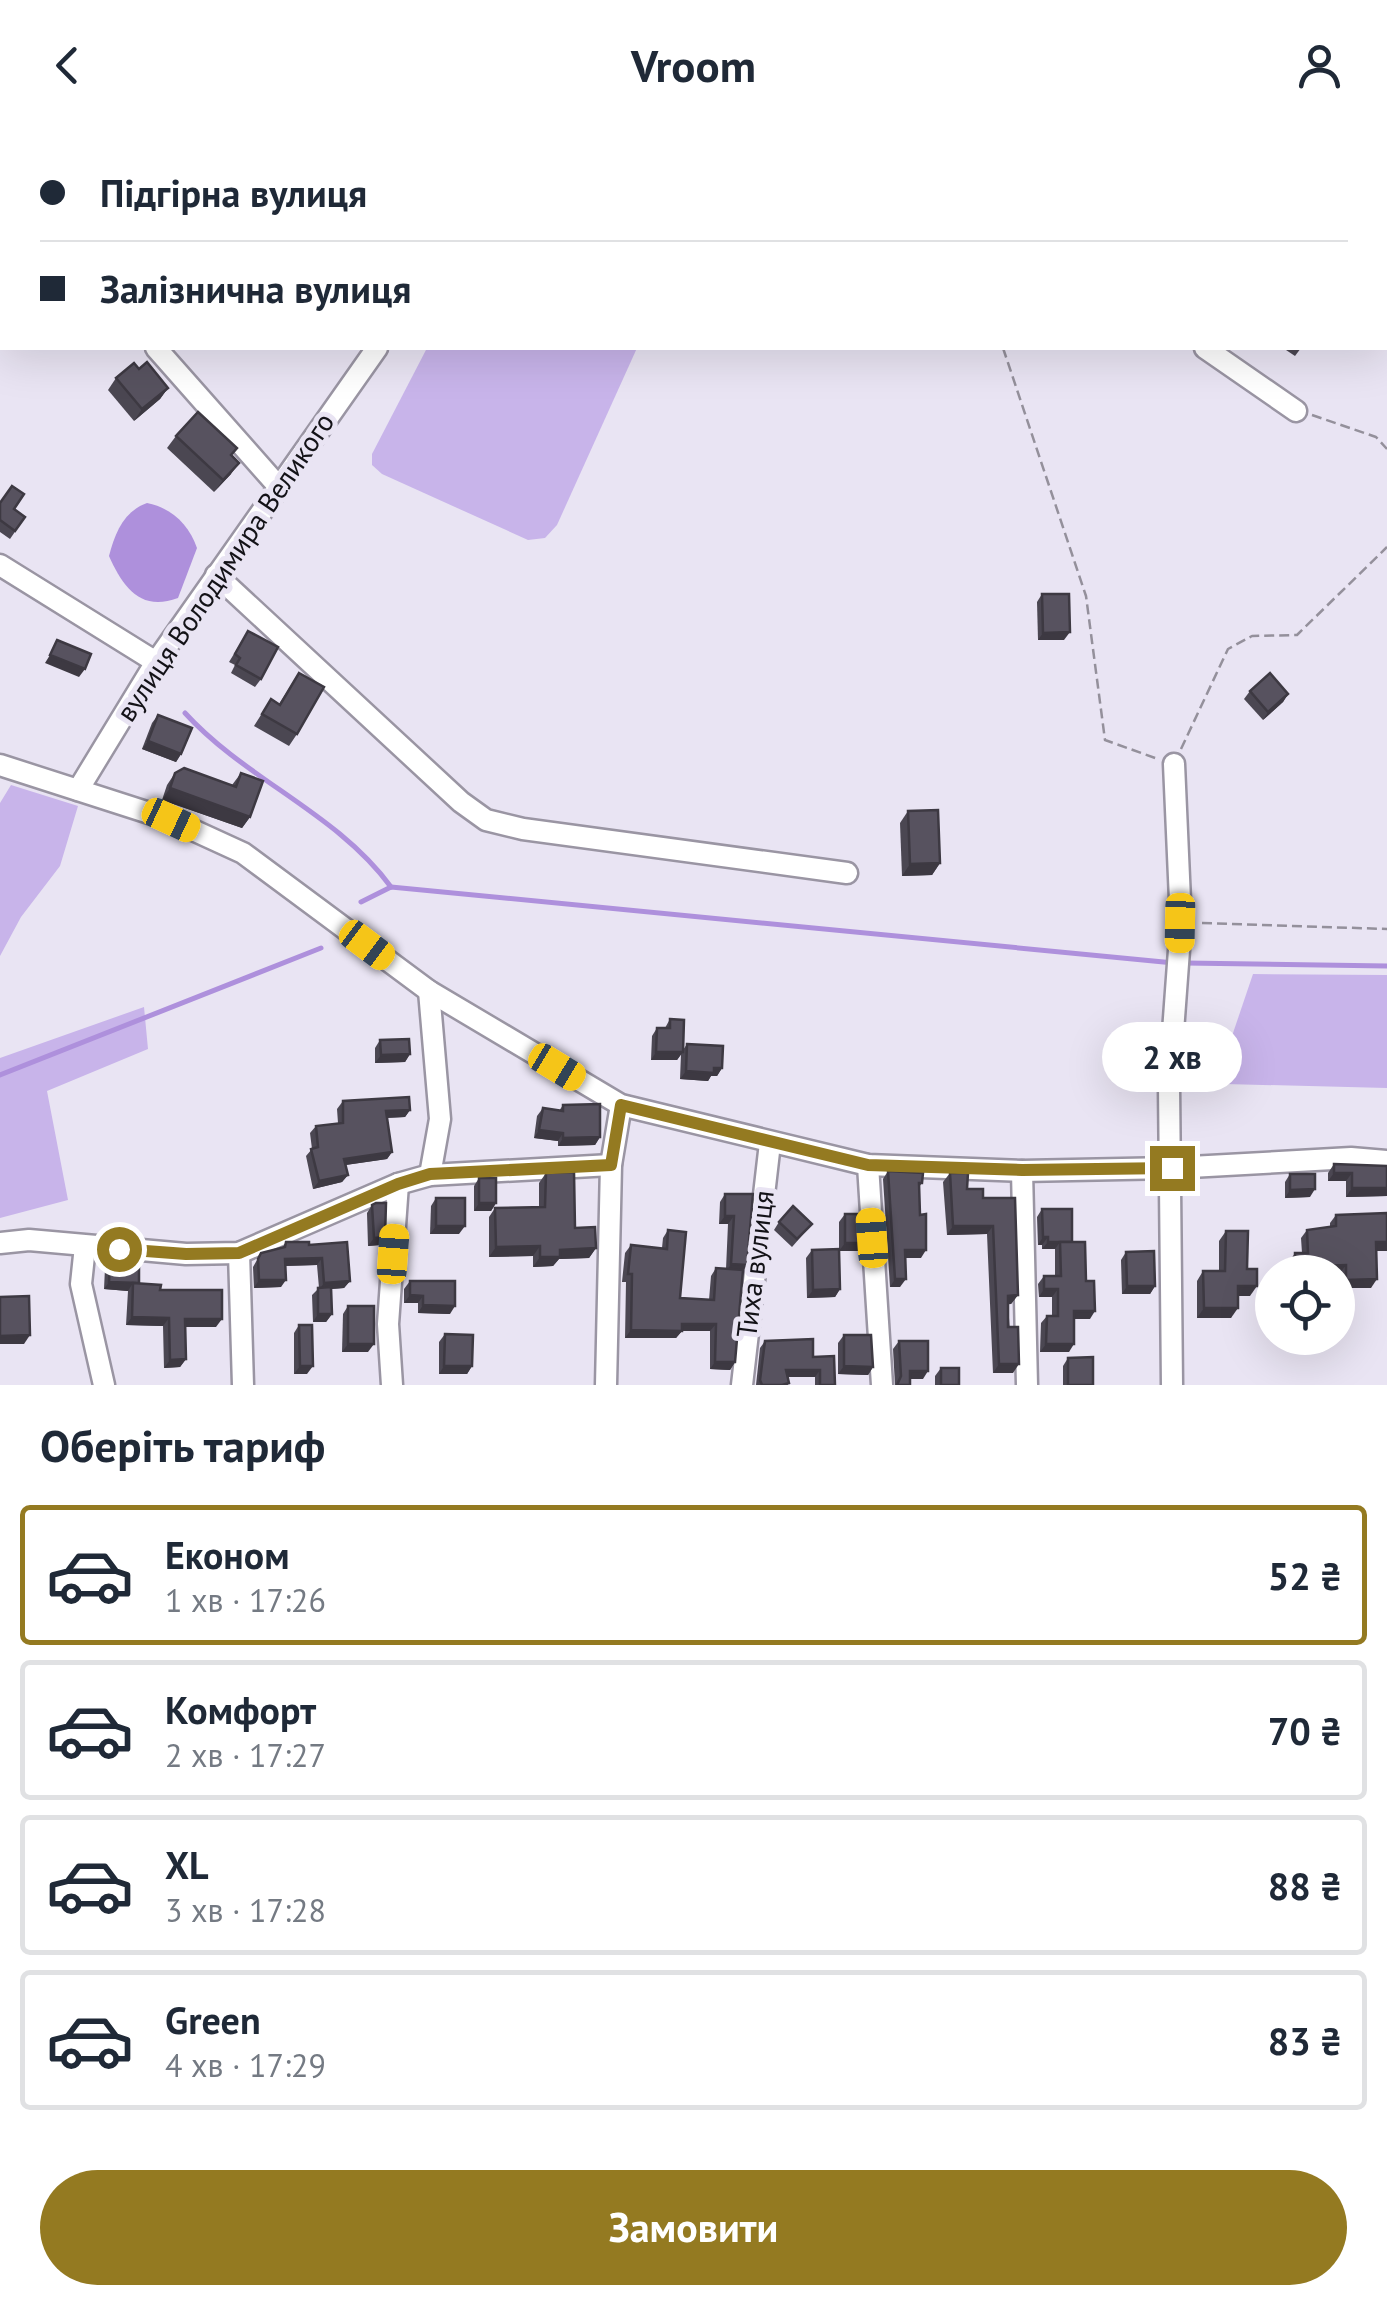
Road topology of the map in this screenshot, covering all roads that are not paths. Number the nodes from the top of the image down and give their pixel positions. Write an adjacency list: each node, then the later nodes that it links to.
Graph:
1 (158, 350): 5 (street)
2 (376, 350): 5 (street, вулиця Володимира Великого)
3 (1208, 350): 4 (street)
4 (1296, 411)
5 (278, 486): 7 (street, вулиця Володимира Великого)
6 (0, 564): 8 (street)
7 (216, 575): 8 (street, вулиця Володимира Великого); 12 (street)
8 (156, 662): 11 (street, вулиця Володимира Великого)
9 (1174, 764): 19 (street)
10 (0, 765): 11 (street)
11 (78, 790): 13 (street)
12 (847, 872)
13 (429, 991): 14 (street); 21 (street)
14 (621, 1105): 15 (street); 17 (street)
15 (770, 1143): 18 (street); 30 (street, Тиха вулиця)
16 (1387, 1161): 19 (street)
17 (611, 1165): 21 (street); 29 (street)
18 (868, 1165): 20 (street); 31 (street)
19 (1172, 1168): 20 (street); 33 (street)
20 (1022, 1170): 32 (street)
21 (430, 1174): 22 (street)
22 (398, 1184): 25 (street); 28 (street)
23 (0, 1243): 24 (street)
24 (85, 1246): 25 (street); 26 (street)
25 (239, 1253): 27 (street)
26 (104, 1385)
27 (243, 1385)
28 (392, 1385)
29 (606, 1385)
30 (742, 1385)
31 (882, 1385)
32 (1028, 1385)
33 (1172, 1385)

